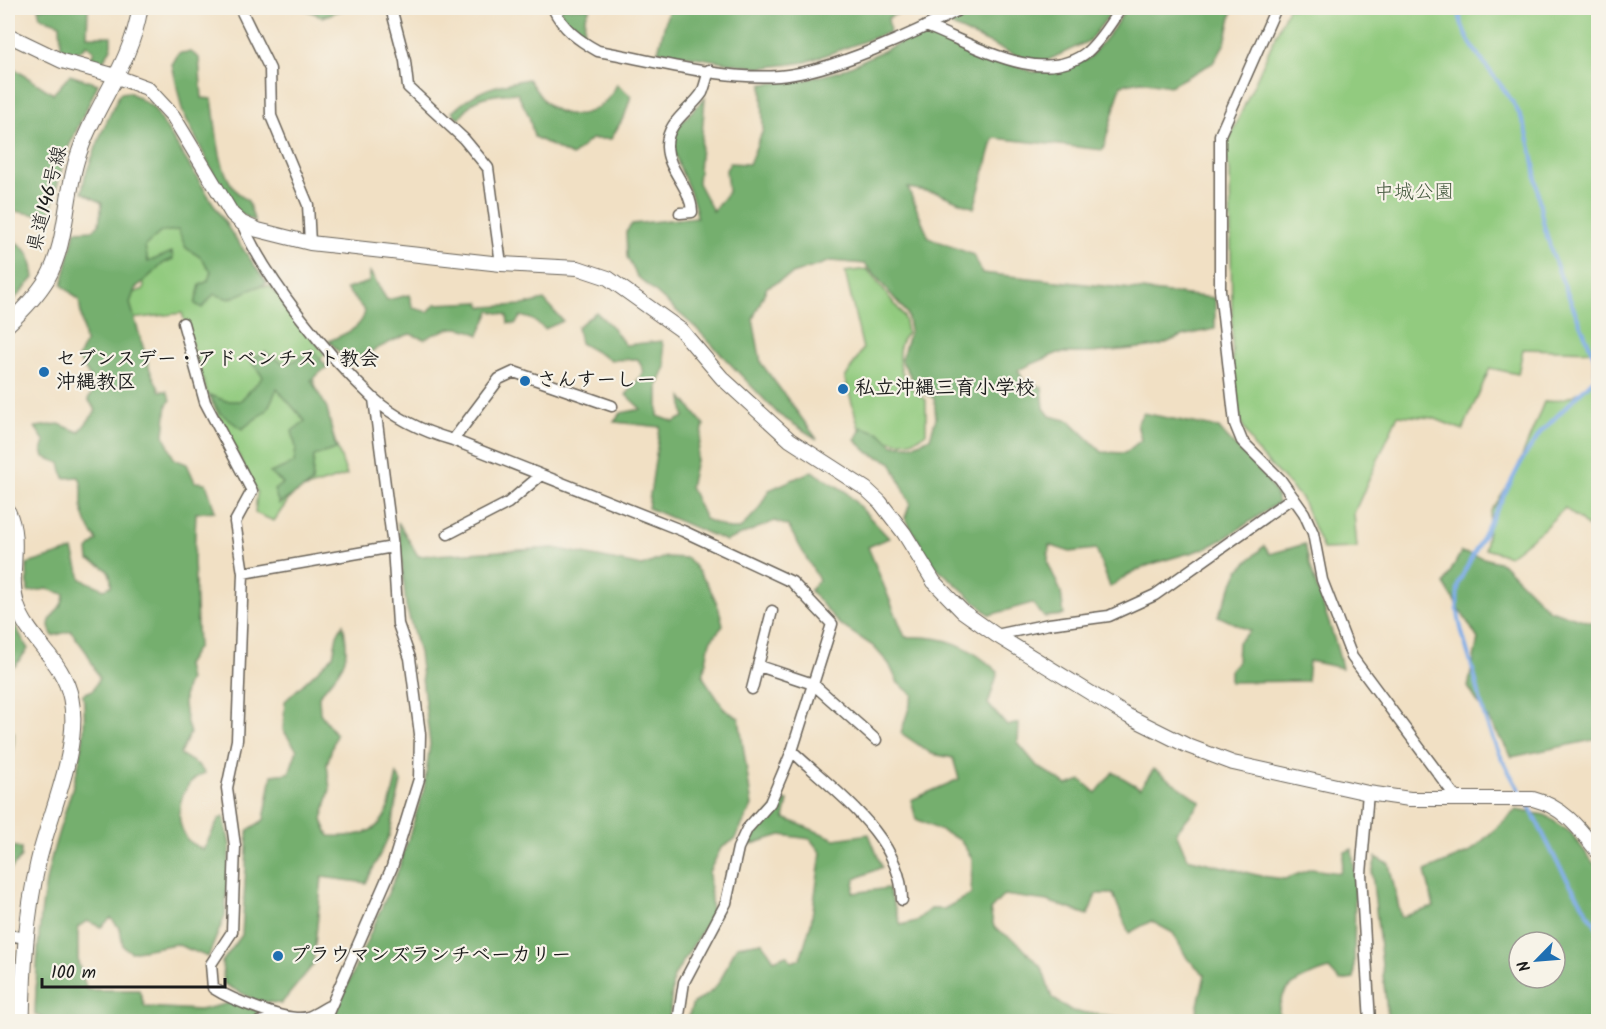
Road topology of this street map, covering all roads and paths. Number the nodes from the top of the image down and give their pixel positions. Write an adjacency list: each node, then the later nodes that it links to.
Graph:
1 (140, 8): 11 (main road, 県道146号線)
2 (240, 8): 14 (street)
3 (391, 8): 15 (street)
4 (553, 8): 10 (street)
5 (962, 8): 8 (street)
6 (1121, 8): 8 (street)
7 (1276, 8): 22 (street)
8 (926, 26): 10 (street)
9 (8, 35): 11 (street)
10 (709, 70): 12 (street)
11 (117, 76): 13 (street); 17 (main road, 県道146号線)
12 (680, 213)
13 (242, 223): 14 (street); 18 (street)
14 (310, 243): 15 (street)
15 (501, 264): 28 (street)
16 (183, 323): 26 (street)
17 (8, 324)
18 (374, 399): 20 (street); 25 (street)
19 (612, 406): 20 (street)
20 (453, 440): 21 (street)
21 (541, 475): 24 (street); 30 (street)
22 (1293, 496): 28 (street); 35 (street)
23 (8, 512): 39 (main road)
24 (448, 534)
25 (393, 547): 26 (street); 40 (street)
26 (243, 573): 41 (street)
27 (772, 610): 29 (street)
28 (996, 635): 34 (street)
29 (759, 666): 30 (street); 31 (street)
30 (813, 684): 32 (street); 33 (street)
31 (752, 689)
32 (876, 740)
33 (792, 751): 37 (street); 45 (street)
34 (1368, 793): 35 (street); 46 (street)
35 (1458, 800): 36 (street)
36 (1599, 852)
37 (902, 900)
38 (8, 935): 39 (street)
39 (26, 938): 42 (main road)
40 (329, 1006): 41 (street); 44 (street)
41 (283, 1016): 43 (street)
42 (22, 1022)
43 (259, 1022)
44 (324, 1022)
45 (678, 1022)
46 (1370, 1022)

